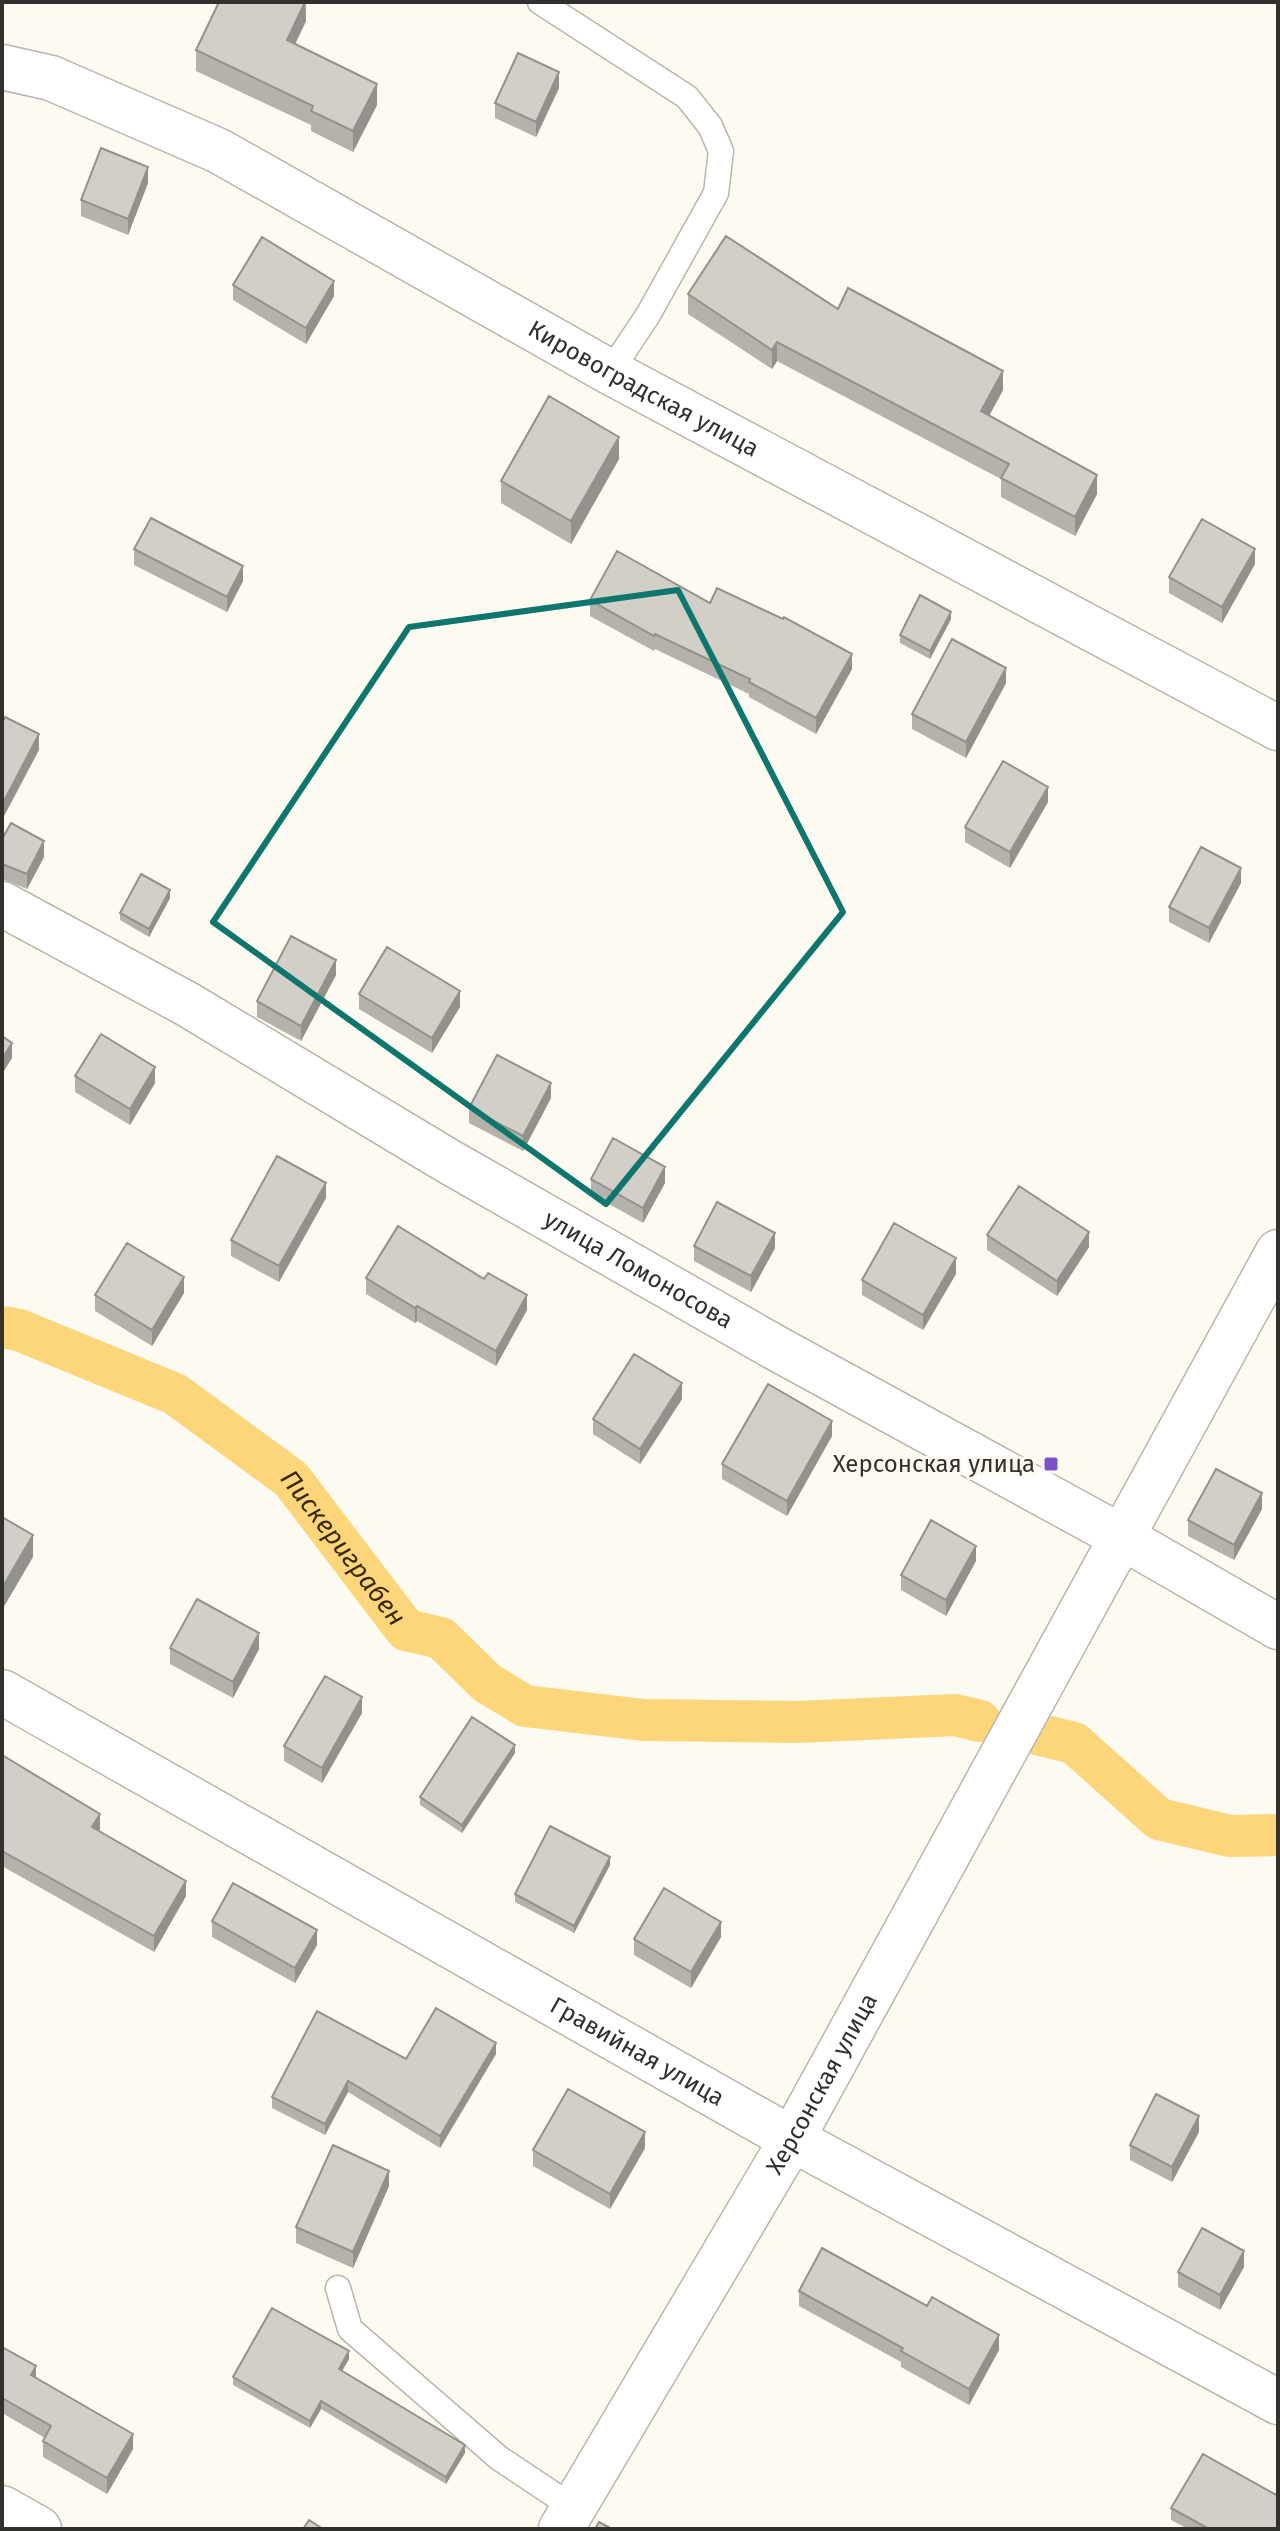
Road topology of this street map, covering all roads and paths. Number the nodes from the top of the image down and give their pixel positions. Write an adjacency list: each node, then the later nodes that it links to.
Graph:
1 (540, 2): 3 (lane)
2 (2, 67): 3 (street, Кировоградская улица)
3 (610, 372): 4 (street, Кировоградская улица)
4 (1278, 728)
5 (2, 904): 7 (street, улица Ломоносова)
6 (1278, 1252): 7 (street, Херсонская улица)
7 (1120, 1536): 8 (street, улица Ломоносова); 10 (street, Херсонская улица)
8 (1278, 1627)
9 (2, 1692): 10 (street, Гравийная улица)
10 (792, 2139): 12 (street, Гравийная улица); 14 (street, Херсонская улица)
11 (338, 2288): 14 (lane)
12 (1278, 2402)
13 (2, 2508): 15 (street)
14 (567, 2518)
15 (39, 2529)

